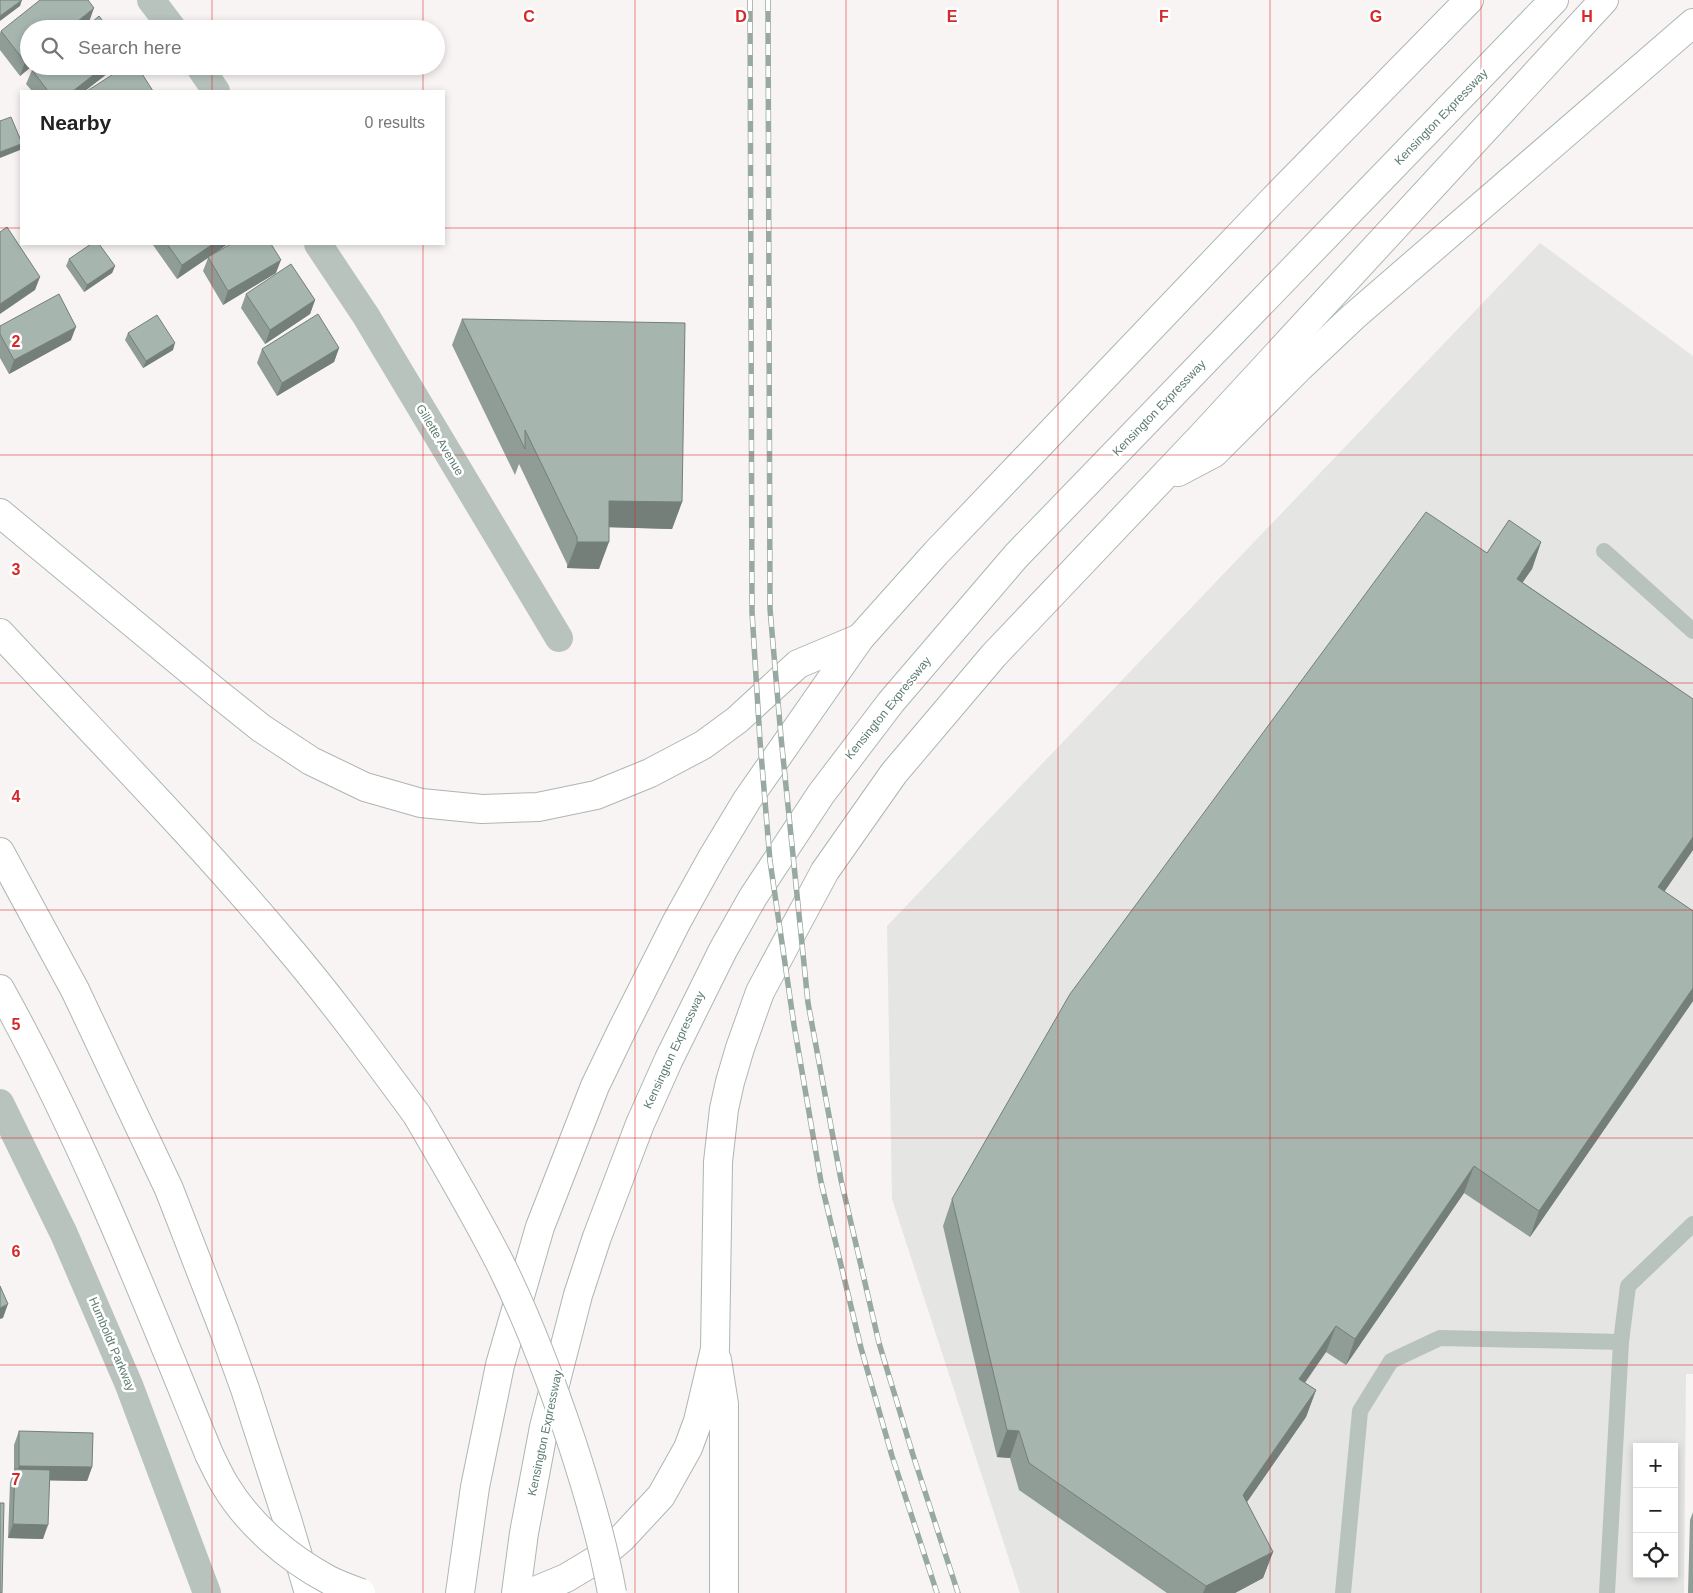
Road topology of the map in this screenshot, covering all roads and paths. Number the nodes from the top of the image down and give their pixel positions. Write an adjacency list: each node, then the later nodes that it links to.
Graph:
1 (151, 0): 5 (street)
2 (1469, 0): 16 (highway)
3 (1554, 0): 27 (highway, Kensington Expressway)
4 (1604, 0): 10 (highway)
5 (165, 20)
6 (1693, 23): 10 (highway)
7 (205, 75): 8 (street)
8 (215, 90)
9 (319, 245): 15 (street, Gillette Avenue)
10 (1156, 483): 22 (highway)
11 (0, 513): 16 (highway)
12 (1604, 551): 13 (lane)
13 (1693, 631)
14 (0, 633): 29 (highway, bridge)
15 (559, 638)
16 (860, 638): 26 (highway)
17 (0, 852): 24 (highway)
18 (0, 989): 25 (highway, bridge)
19 (0, 1103): 23 (street, Humboldt Parkway)
20 (1693, 1224): 21 (lane)
21 (1621, 1342): 31 (lane); 32 (lane)
22 (715, 1349): 28 (highway); 30 (highway)
23 (208, 1593)
24 (309, 1593)
25 (361, 1593)
26 (460, 1593)
27 (516, 1593)
28 (530, 1593)
29 (612, 1593)
30 (724, 1593)
31 (1343, 1593)
32 (1607, 1593)

